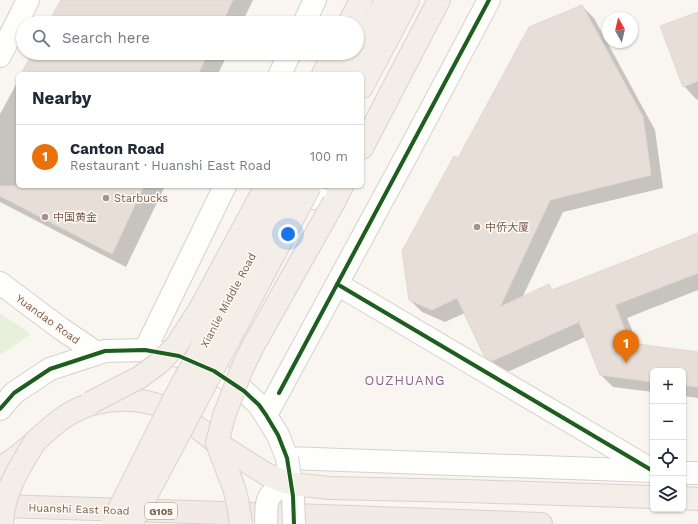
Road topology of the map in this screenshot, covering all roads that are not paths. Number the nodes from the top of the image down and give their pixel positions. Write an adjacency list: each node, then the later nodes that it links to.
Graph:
1 (28, 0): 8 (street)
2 (315, 0): 9 (street)
3 (361, 0): 10 (main road)
4 (386, 0): 12 (main road)
5 (408, 0): 20 (main road)
6 (439, 0): 21 (main road)
7 (489, 0): 29 (street)
8 (20, 16)
9 (307, 16)
10 (353, 16)
11 (16, 24): 13 (street)
12 (364, 42)
13 (0, 56)
14 (287, 60): 17 (street)
15 (330, 60): 18 (main road)
16 (354, 60): 19 (main road)
17 (281, 72)
18 (324, 72)
19 (348, 72)
20 (364, 83)
21 (364, 144)
22 (224, 188): 30 (street)
23 (265, 188): 32 (main road, bridge)
24 (286, 188): 48 (main road, Xianlie Middle Road, bridge)
25 (290, 188): 27 (street, bridge)
26 (309, 188): 48 (main road, Xianlie Middle Road, bridge)
27 (338, 194): 36 (main road, bridge)
28 (0, 283): 31 (street, Yuandao Road)
29 (338, 284): 34 (street); 39 (street)
30 (145, 350): 31 (street); 34 (street, bridge)
31 (97, 353): 33 (street)
32 (90, 403): 35 (main road); 36 (main road, bridge)
33 (0, 409)
34 (266, 415): 37 (street)
35 (35, 442): 38 (main road); 49 (main road, bridge)
36 (217, 443): 43 (main road, bridge); 50 (main road, bridge)
37 (287, 458): 40 (street); 52 (street, bridge)
38 (0, 468)
39 (650, 469)
40 (650, 471)
41 (686, 473): 42 (street)
42 (698, 473)
43 (285, 482): 44 (main road, bridge); 51 (street, bridge)
44 (650, 497)
45 (686, 498): 46 (main road)
46 (698, 499)
47 (0, 506): 53 (highway, Huanshi East Road / G105)
48 (122, 522)
49 (2, 524)
50 (241, 524)
51 (266, 524)
52 (294, 524)
53 (541, 524)

